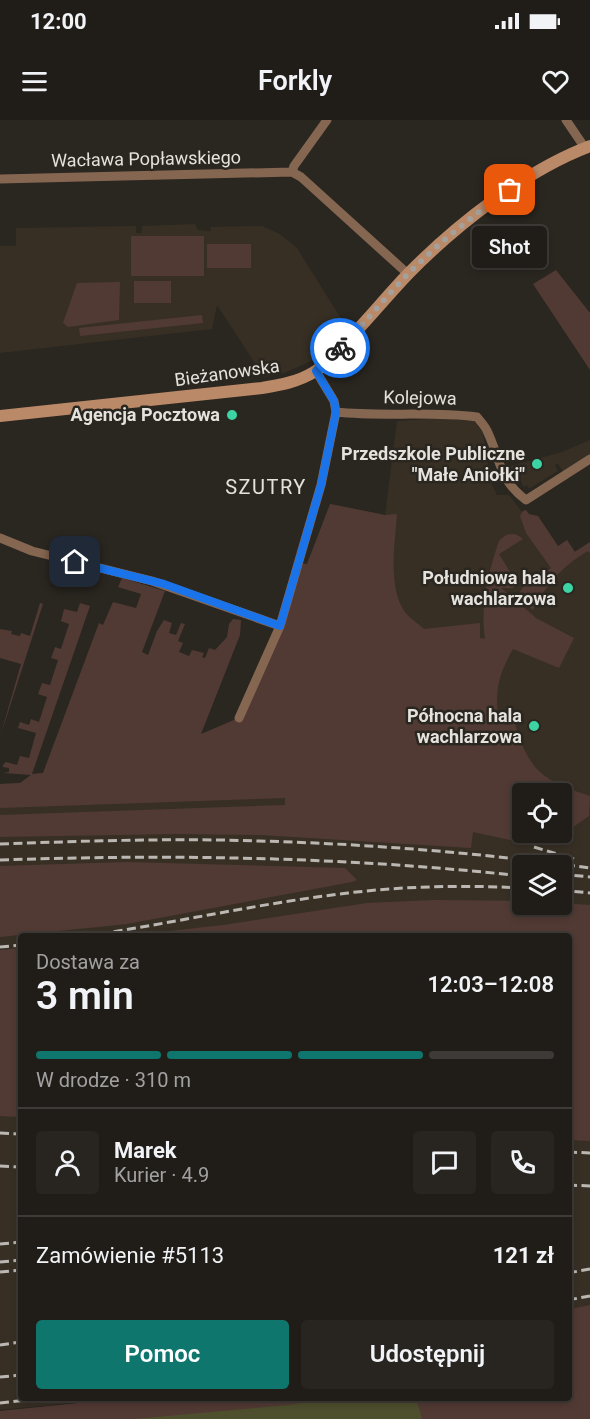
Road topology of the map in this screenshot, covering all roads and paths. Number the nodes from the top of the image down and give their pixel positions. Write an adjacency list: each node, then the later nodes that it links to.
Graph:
1 (327, 120): 4 (street)
2 (566, 120): 3 (street)
3 (587, 147): 6 (street, Bieżanowska)
4 (292, 172): 5 (street, Wacława Popławskiego); 6 (street)
5 (0, 178)
6 (408, 274): 7 (street, Bieżanowska)
7 (316, 371): 8 (street); 9 (street, Bieżanowska)
8 (336, 412): 10 (street, Kolejowa); 12 (street)
9 (0, 416)
10 (590, 459)
11 (0, 538): 12 (street)
12 (280, 626): 13 (street)
13 (239, 718)

